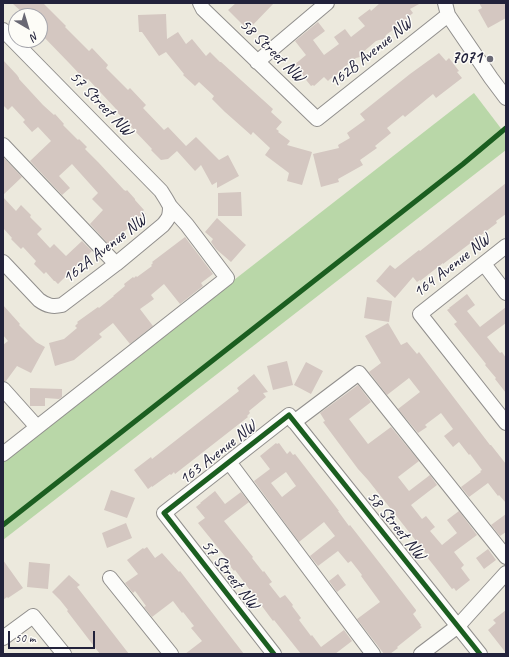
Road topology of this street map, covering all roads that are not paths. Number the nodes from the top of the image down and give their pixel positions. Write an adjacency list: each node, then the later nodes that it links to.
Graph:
1 (327, 3): 5 (street)
2 (202, 6): 5 (street, 58 Street NW)
3 (446, 9): 6 (street); 7 (street, 162B Avenue NW)
4 (3, 30): 9 (street, 57 Street NW)
5 (257, 62): 7 (street, 58 Street NW)
6 (506, 98)
7 (317, 119)
8 (3, 145): 12 (street)
9 (170, 206): 12 (street, 162A Avenue NW); 18 (street, 57 Street NW)
10 (506, 246): 13 (street, 164 Avenue NW)
11 (3, 262): 12 (street, 162A Avenue NW)
12 (116, 264)
13 (484, 264): 14 (street); 17 (street, 164 Avenue NW)
14 (506, 293)
15 (3, 389): 18 (street)
16 (292, 418): 20 (street, 163 Avenue NW); 22 (street, 163 Avenue NW); 25 (street, 58 Street NW)
17 (506, 423)
18 (37, 427): 19 (street)
19 (3, 454)
20 (229, 462): 21 (street, 163 Avenue NW); 30 (street)
21 (164, 512): 29 (street, 57 Street NW)
22 (506, 557)
23 (506, 573): 25 (street)
24 (110, 578): 28 (street)
25 (458, 626): 31 (street); 32 (street, 58 Street NW)
26 (3, 638): 27 (street)
27 (64, 654)
28 (171, 654)
29 (274, 654)
30 (373, 654)
31 (421, 654)
32 (480, 654)

